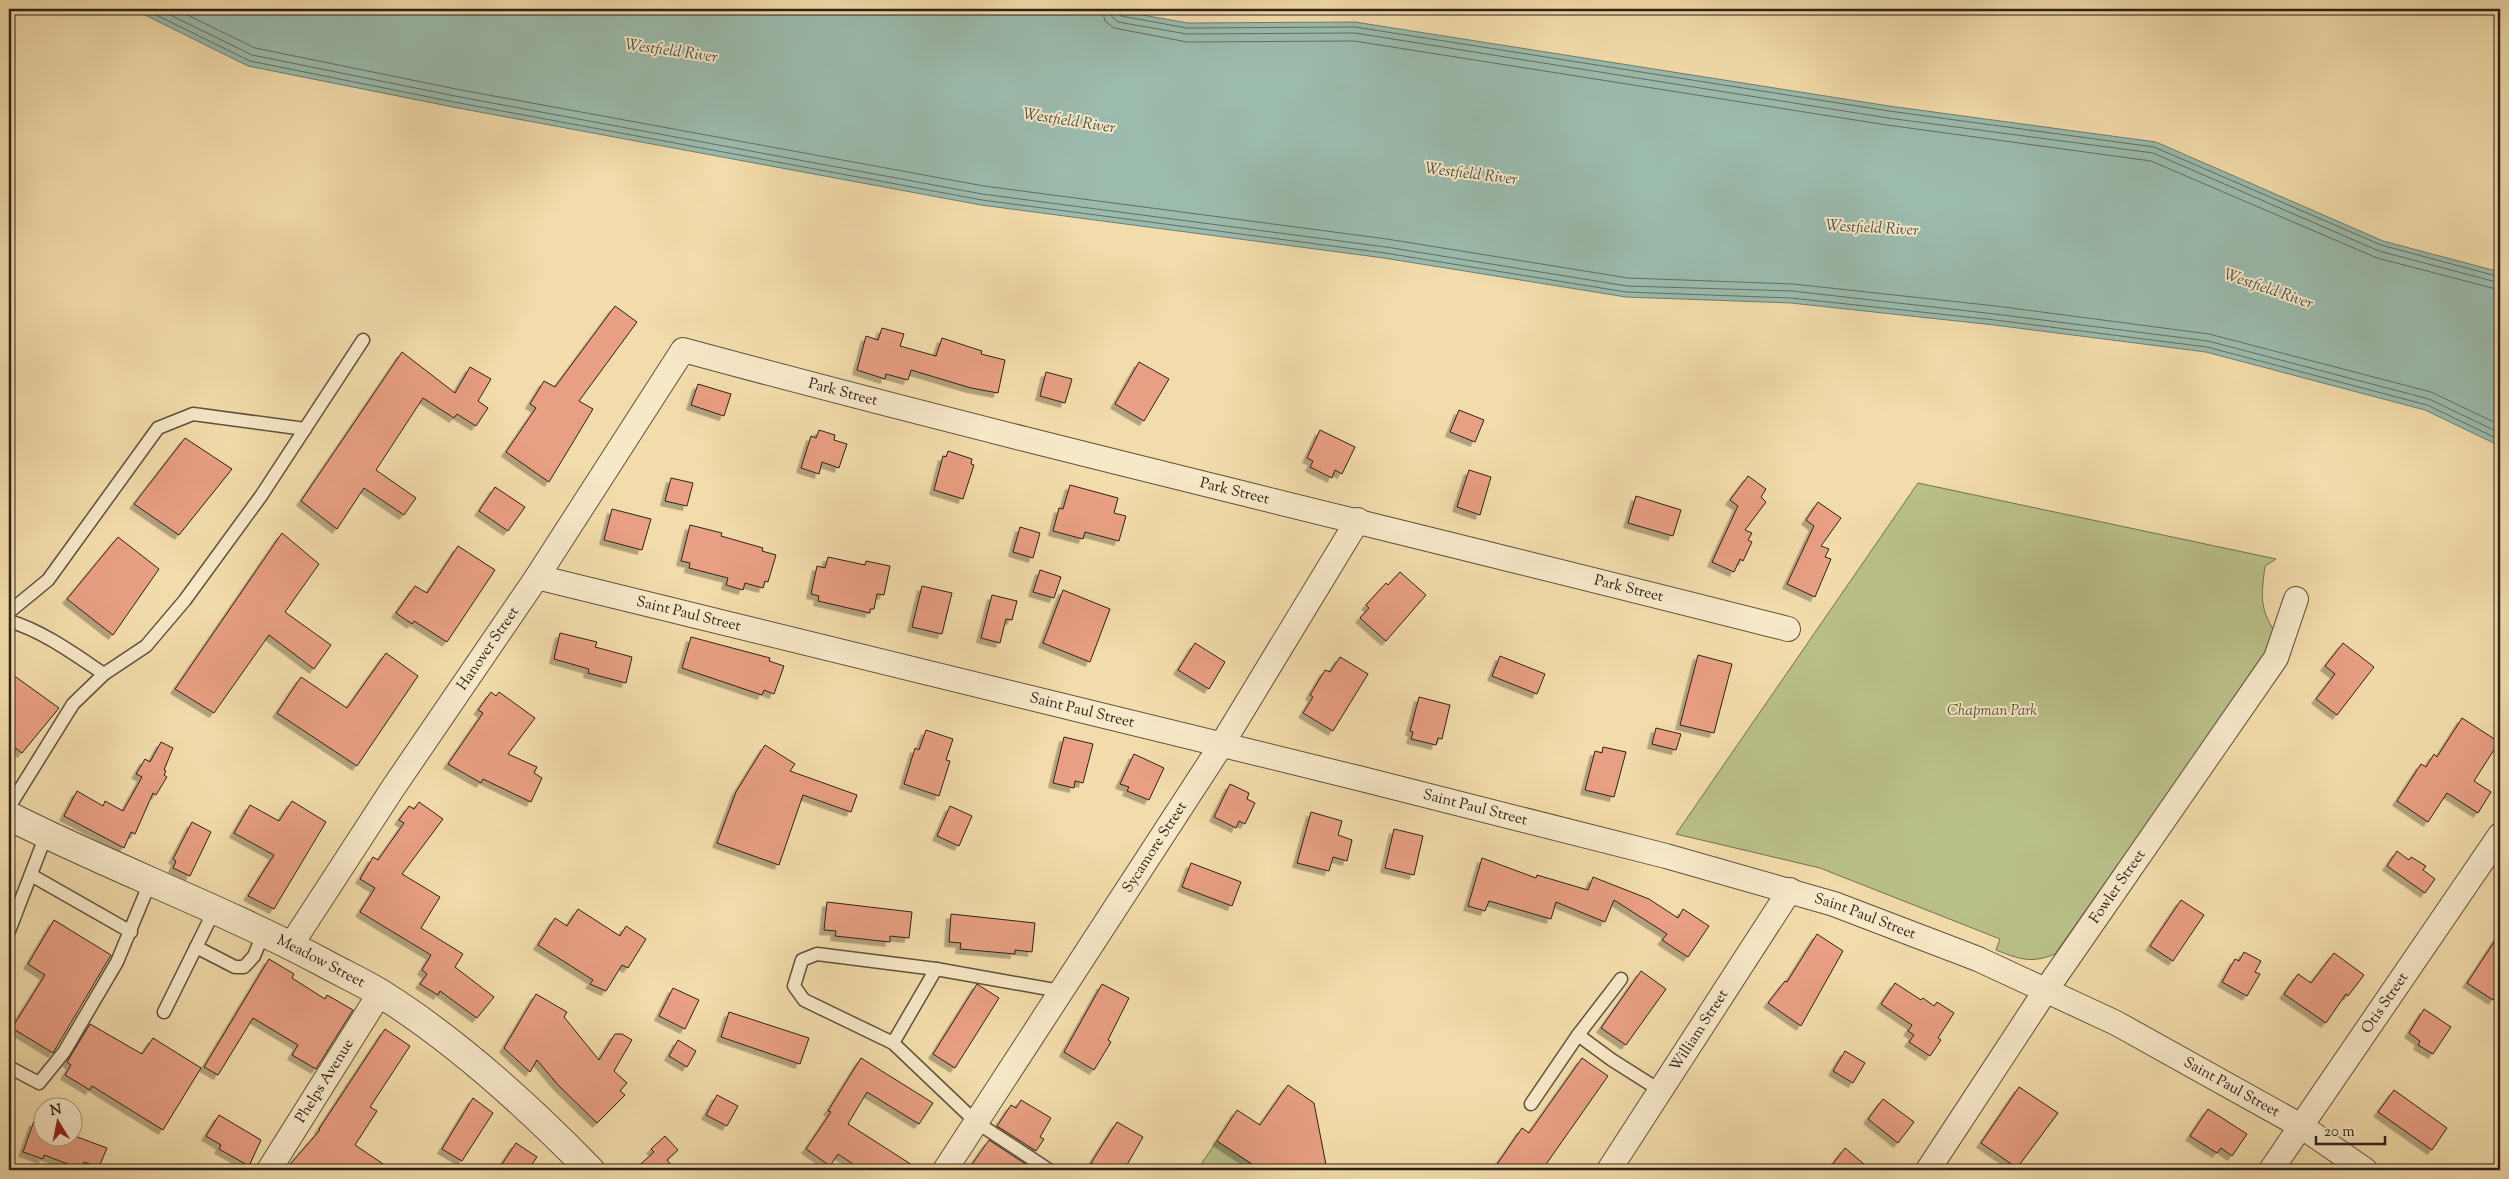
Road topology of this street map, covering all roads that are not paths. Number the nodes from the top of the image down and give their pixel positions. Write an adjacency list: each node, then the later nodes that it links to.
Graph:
1 (363, 340): 3 (lane)
2 (682, 350): 4 (street, Park Street); 5 (street, Hanover Street)
3 (305, 429): 7 (lane); 10 (lane)
4 (1358, 520): 9 (street, Park Street); 11 (street, Sycamore Street)
5 (537, 577): 11 (street, Saint Paul Street); 23 (street, Hanover Street)
6 (2296, 599): 27 (street, Fowler Street)
7 (9, 612)
8 (9, 620): 10 (lane)
9 (1788, 629)
10 (104, 674): 12 (lane)
11 (1222, 744): 18 (street, Saint Paul Street); 28 (street, Sycamore Street)
12 (9, 807)
13 (9, 816): 14 (street, Meadow Street)
14 (46, 835): 16 (lane); 17 (street, Meadow Street)
15 (2500, 835): 37 (street, Otis Street)
16 (31, 875): 20 (lane); 21 (lane)
17 (151, 880): 19 (street, Meadow Street); 21 (lane)
18 (1790, 890): 27 (street, Saint Paul Street); 34 (street, William Street)
19 (215, 909): 22 (street, Meadow Street); 24 (lane)
20 (9, 931)
21 (131, 932): 33 (lane)
22 (264, 932): 23 (street, Meadow Street); 24 (lane)
23 (291, 945): 29 (street, Meadow Street)
24 (196, 947): 30 (lane)
25 (936, 968): 28 (lane); 32 (lane); 32 (lane)
26 (1621, 978): 31 (lane)
27 (2046, 990): 37 (street, Saint Paul Street); 43 (street, Fowler Street)
28 (1060, 991): 36 (street, Sycamore Street)
29 (380, 993): 38 (street, Phelps Avenue); 39 (street, Meadow Street)
30 (164, 1012)
31 (1578, 1035): 34 (lane); 35 (lane)
32 (893, 1043): 36 (lane)
33 (9, 1067)
34 (1661, 1091): 42 (street, William Street)
35 (1531, 1104)
36 (976, 1122): 40 (street, Sycamore Street); 41 (lane)
37 (2302, 1126): 44 (street, Otis Street); 45 (street, Saint Paul Street)
38 (269, 1170)
39 (590, 1170)
40 (945, 1170)
41 (1049, 1170)
42 (1609, 1170)
43 (1928, 1170)
44 (2271, 1170)
45 (2365, 1170)

